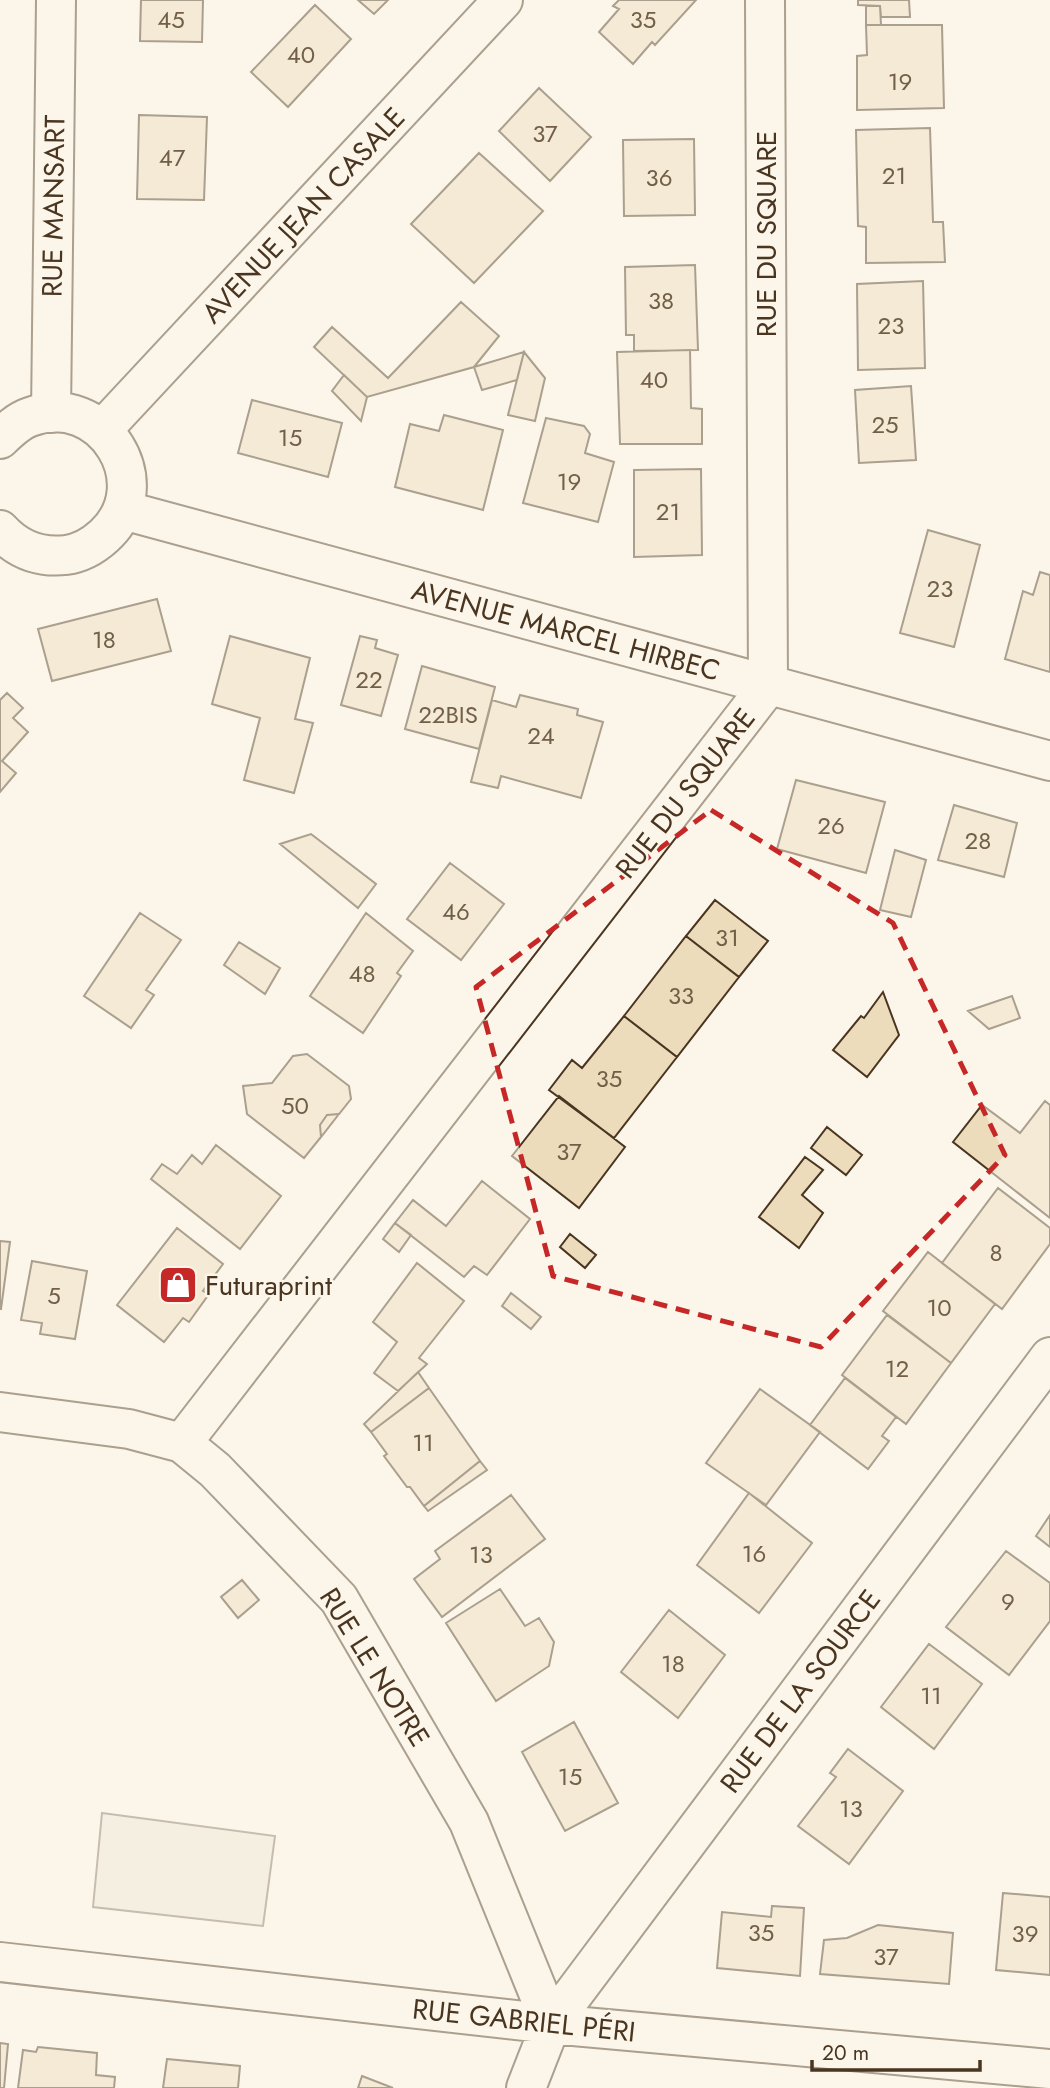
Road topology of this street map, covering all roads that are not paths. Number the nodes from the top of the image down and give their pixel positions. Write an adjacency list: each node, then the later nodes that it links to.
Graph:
1 (56, 0): 4 (street, RUE MANSART)
2 (503, 0): 5 (street, AVENUE JEAN CASALE)
3 (765, 0): 9 (street, RUE DU SQUARE)
4 (51, 413): 5 (street); 6 (street)
5 (103, 430): 7 (street)
6 (0, 439)
7 (123, 510): 8 (street); 9 (street, AVENUE MARCEL HIRBEC)
8 (3, 539)
9 (768, 685): 10 (street, AVENUE MARCEL HIRBEC); 13 (street, RUE DU SQUARE)
10 (1050, 761)
11 (1050, 1357): 15 (street, RUE DE LA SOURCE)
12 (0, 1412): 13 (street, RUE LE NOTRE)
13 (182, 1443): 15 (street, RUE LE NOTRE)
14 (0, 1962): 15 (street, RUE GABRIEL PÉRI)
15 (551, 2024): 16 (street, RUE GABRIEL PÉRI); 17 (street, RUE DE LA SOURCE)
16 (1050, 2068)
17 (526, 2088)

